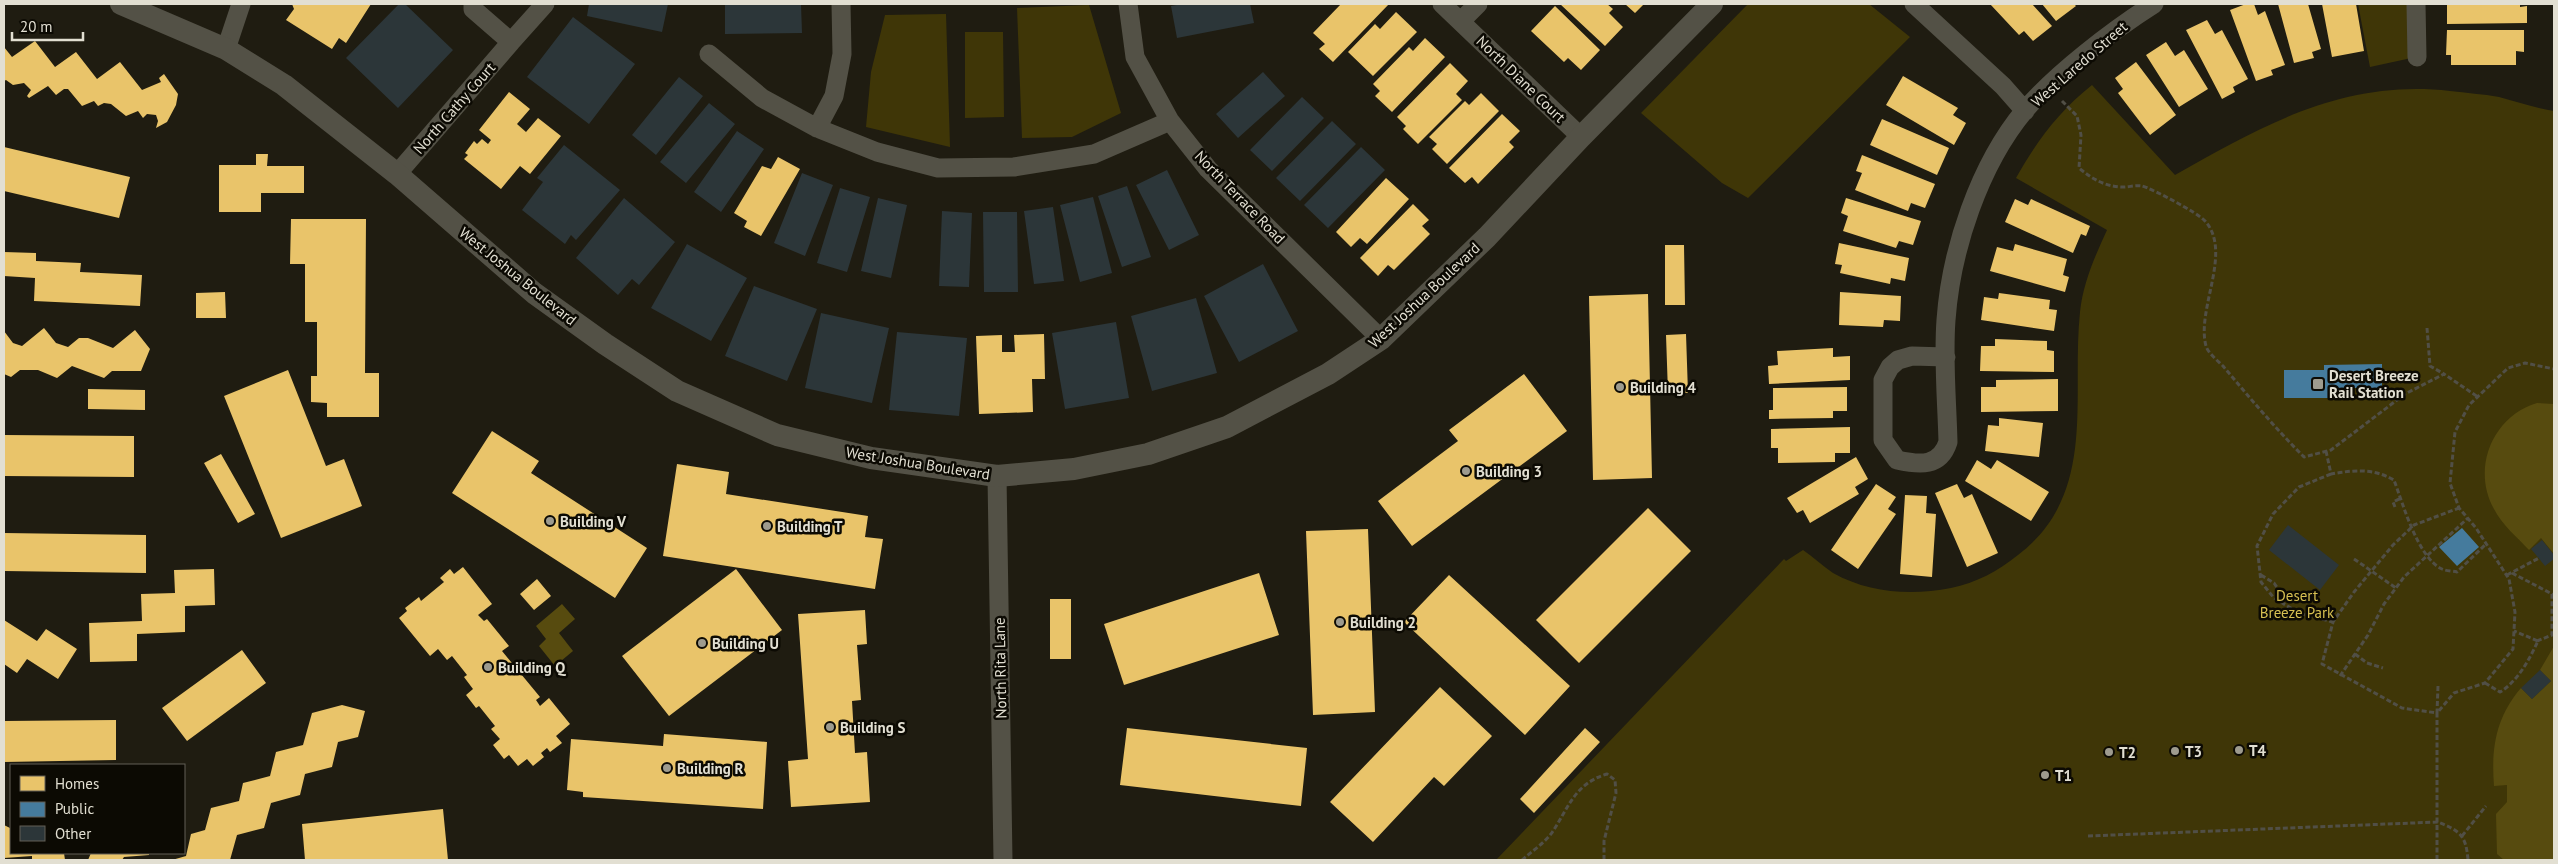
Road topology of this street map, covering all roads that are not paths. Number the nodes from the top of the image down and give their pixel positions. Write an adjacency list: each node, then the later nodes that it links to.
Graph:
1 (121, 4): 15 (street, West Joshua Boulevard)
2 (241, 4): 15 (street)
3 (473, 4): 14 (street)
4 (545, 4): 14 (street, North Cathy Court)
5 (841, 4): 20 (street)
6 (1128, 4): 19 (street, North Terrace Road)
7 (1442, 4): 13 (street, North Diane Court)
8 (1478, 4): 13 (street)
9 (1712, 4): 21 (street, West Joshua Boulevard)
10 (1914, 4): 18 (street)
11 (2154, 4): 18 (street, West Laredo Street)
12 (2416, 4): 17 (street)
13 (1462, 20): 21 (street, North Diane Court)
14 (511, 42): 22 (street, North Cathy Court)
15 (226, 49): 22 (street, West Joshua Boulevard)
16 (709, 54): 20 (street)
17 (2417, 57)
18 (2025, 111): 24 (street, West Laredo Street)
19 (1170, 122): 20 (street); 23 (street, North Terrace Road)
20 (817, 128)
21 (1581, 137): 23 (street, West Joshua Boulevard)
22 (397, 174): 25 (street, West Joshua Boulevard)
23 (1382, 339): 25 (street, West Joshua Boulevard)
24 (1946, 357): 24 (street, West Laredo Street)
25 (997, 476): 26 (street, North Rita Lane)
26 (1003, 860)

